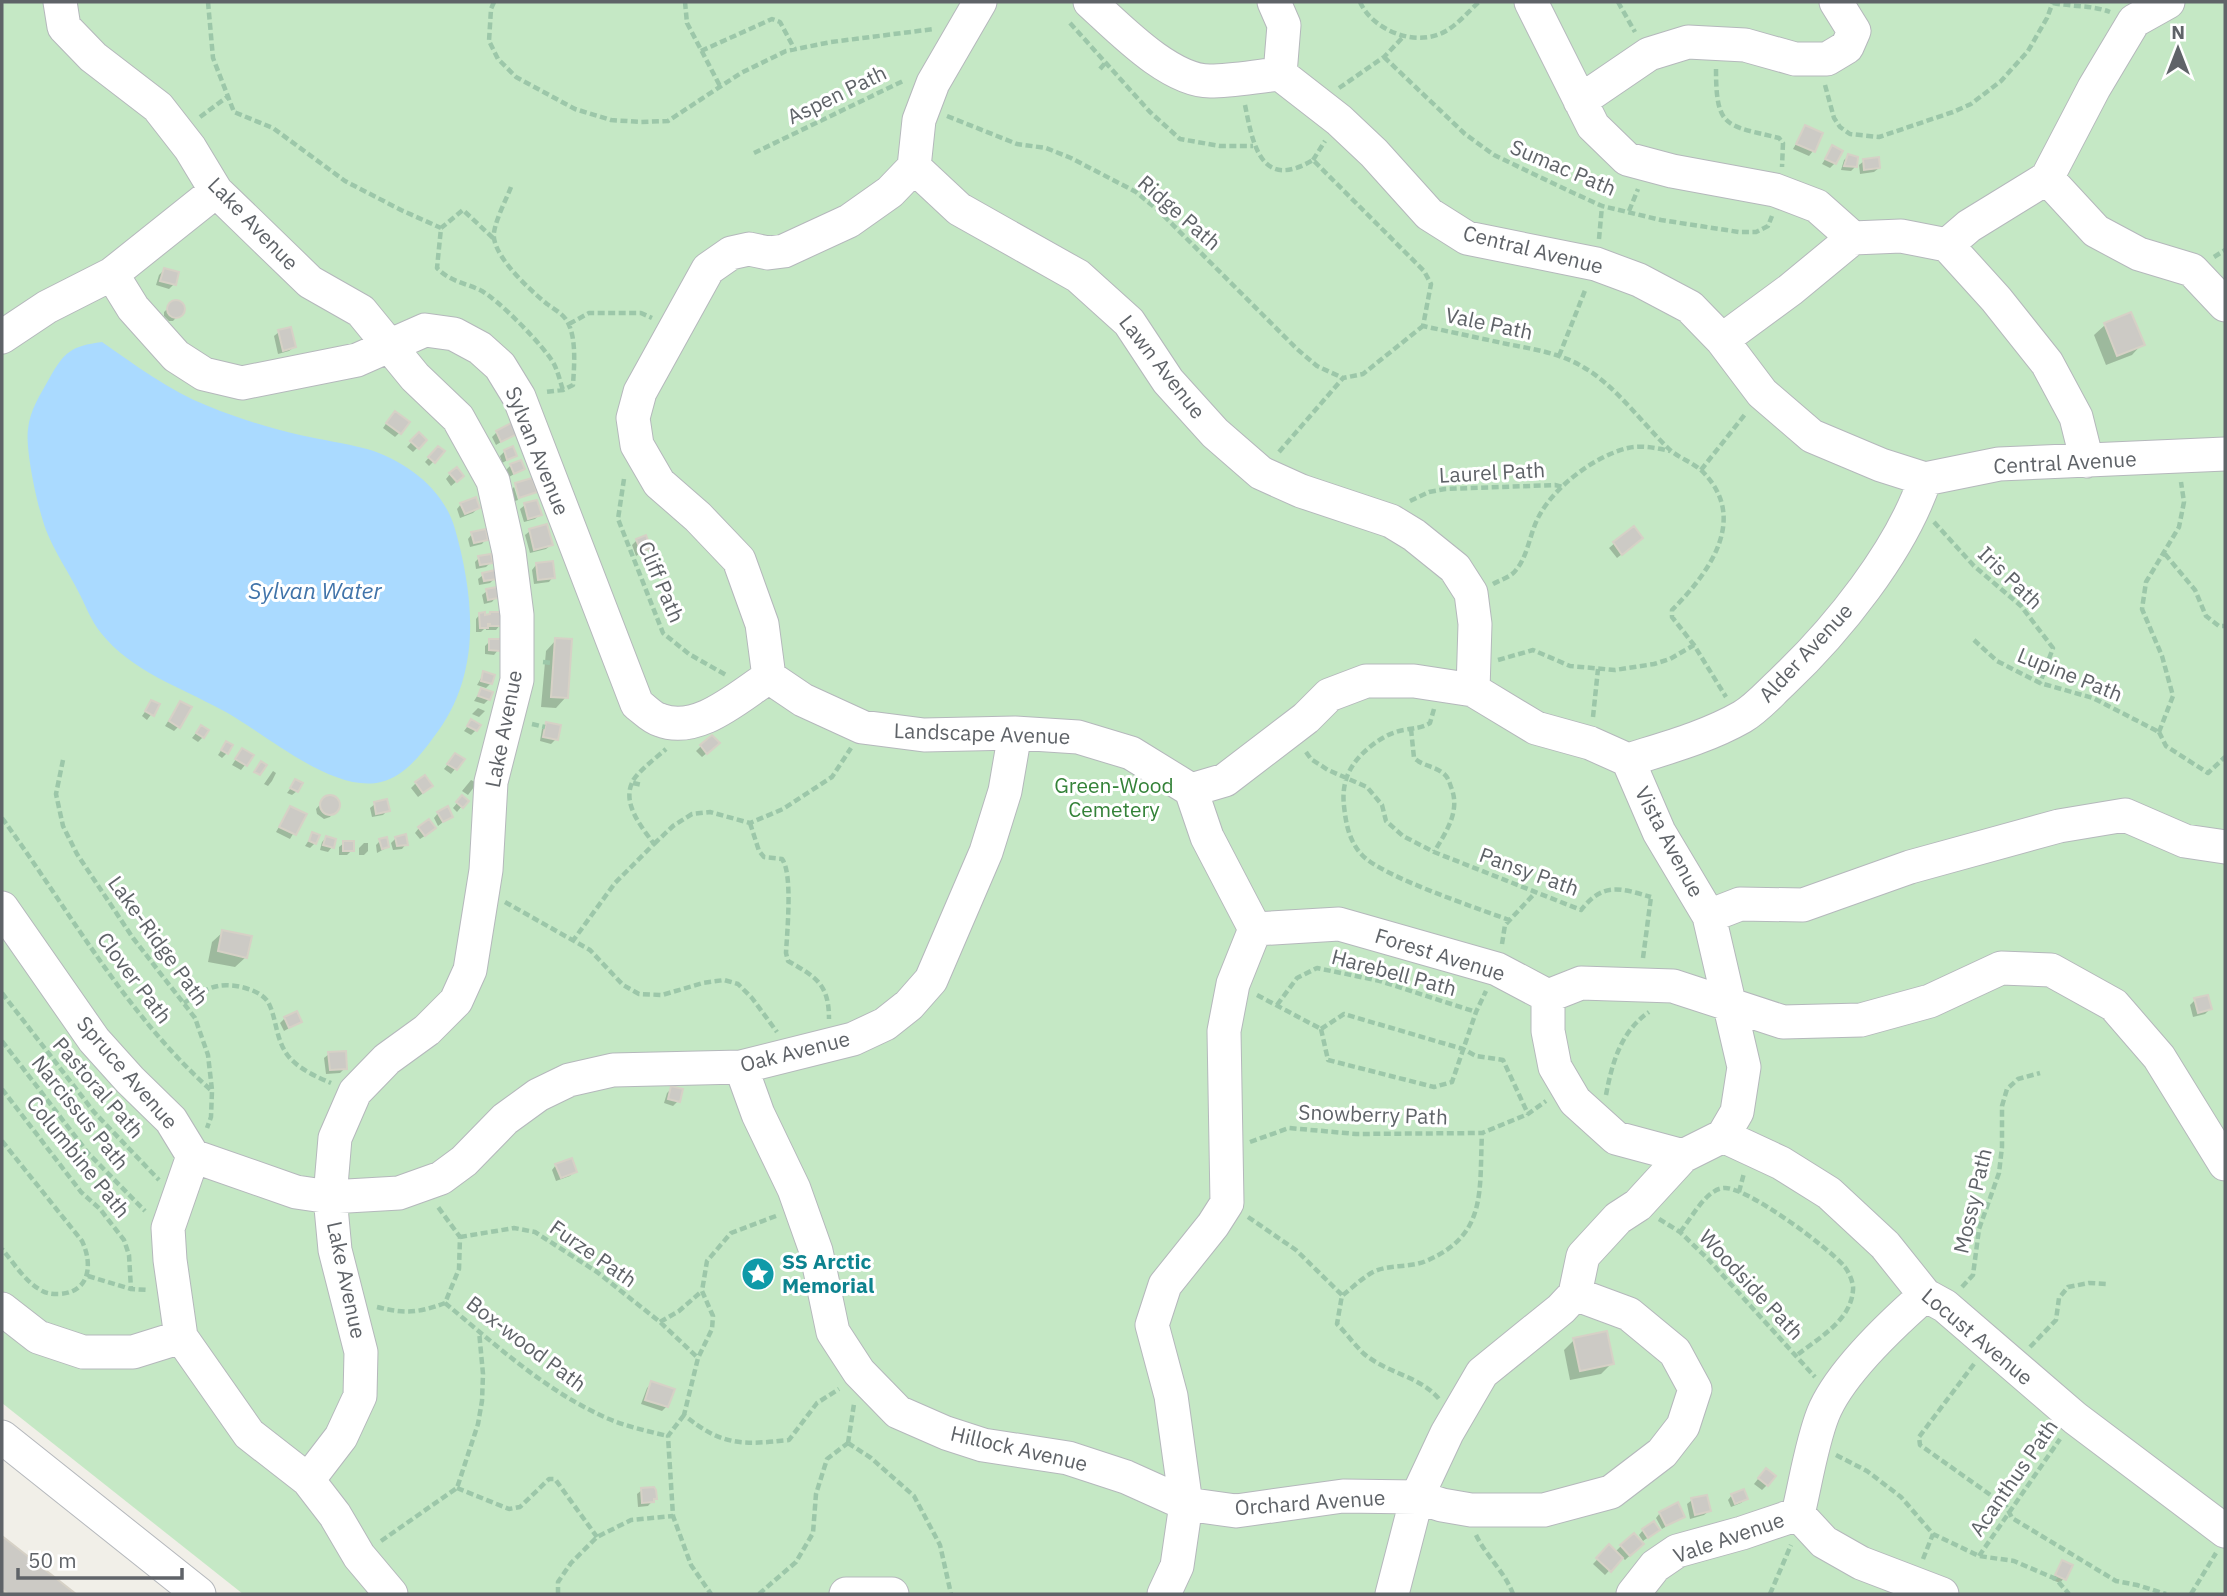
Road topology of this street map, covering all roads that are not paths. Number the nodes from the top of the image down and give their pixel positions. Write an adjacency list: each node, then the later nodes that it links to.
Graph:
1 (60, 2): 13 (street, Lake Avenue)
2 (1531, 2): 10 (street)
3 (1836, 2): 10 (street)
4 (2168, 2): 7 (street)
5 (1078, 9): 9 (street)
6 (1284, 9): 9 (street)
7 (2125, 11): 12 (street)
8 (974, 14): 11 (street)
9 (1280, 74): 19 (street, Central Avenue)
10 (1580, 101): 14 (street)
11 (914, 167): 24 (street, Lawn Avenue); 25 (street)
12 (2047, 178): 15 (street); 17 (street)
13 (216, 191): 16 (street); 20 (street, Lake Avenue)
14 (1853, 237): 15 (street); 19 (street)
15 (1947, 245): 22 (street)
16 (112, 274): 18 (street); 20 (street, Sylvan Avenue)
17 (2225, 305)
18 (2, 337)
19 (1722, 340): 23 (street, Central Avenue)
20 (389, 345): 25 (street, Sylvan Avenue); 40 (street, Lake Avenue)
21 (2225, 454): 22 (street, Central Avenue)
22 (2087, 461): 23 (street, Central Avenue)
23 (1921, 491): 27 (street, Alder Avenue)
24 (1482, 677): 27 (street, Vista Avenue); 28 (street, Vista Avenue)
25 (760, 683): 26 (street, Landscape Avenue)
26 (1015, 733): 28 (street, Landscape Avenue); 35 (street, Oak Avenue)
27 (1628, 760): 31 (street, Vista Avenue)
28 (1191, 790): 32 (street)
29 (2225, 847): 31 (street, Vista Avenue)
30 (2, 908): 37 (street, Spruce Avenue)
31 (1709, 916): 34 (street)
32 (1255, 929): 33 (street, Forest Avenue); 48 (street)
33 (1548, 996): 34 (street); 38 (street)
34 (1730, 1006): 36 (street); 39 (street)
35 (741, 1067): 40 (street, Oak Avenue); 48 (street, Hillock Avenue)
36 (1723, 1136): 38 (street); 42 (street, Locust Avenue)
37 (193, 1156): 40 (street, Oak Avenue); 44 (street)
38 (1683, 1156): 41 (street)
39 (2225, 1164)
40 (330, 1197): 46 (street, Lake Avenue)
41 (1575, 1294): 47 (street); 47 (street)
42 (1935, 1301): 49 (street); 50 (street, Locust Avenue)
43 (2, 1309): 44 (street)
44 (181, 1337): 46 (street)
45 (2, 1437): 51 (street)
46 (307, 1480): 52 (street)
47 (1417, 1497): 48 (street, Orchard Avenue); 56 (street, Orchard Avenue)
48 (1186, 1504): 55 (street)
49 (1798, 1514): 57 (street, Vale Avenue); 58 (street)
50 (2222, 1540)
51 (199, 1594)
52 (391, 1594)
53 (846, 1594): 54 (street)
54 (892, 1594)
55 (1164, 1594)
56 (1392, 1594)
57 (1633, 1594)
58 (1942, 1594)

